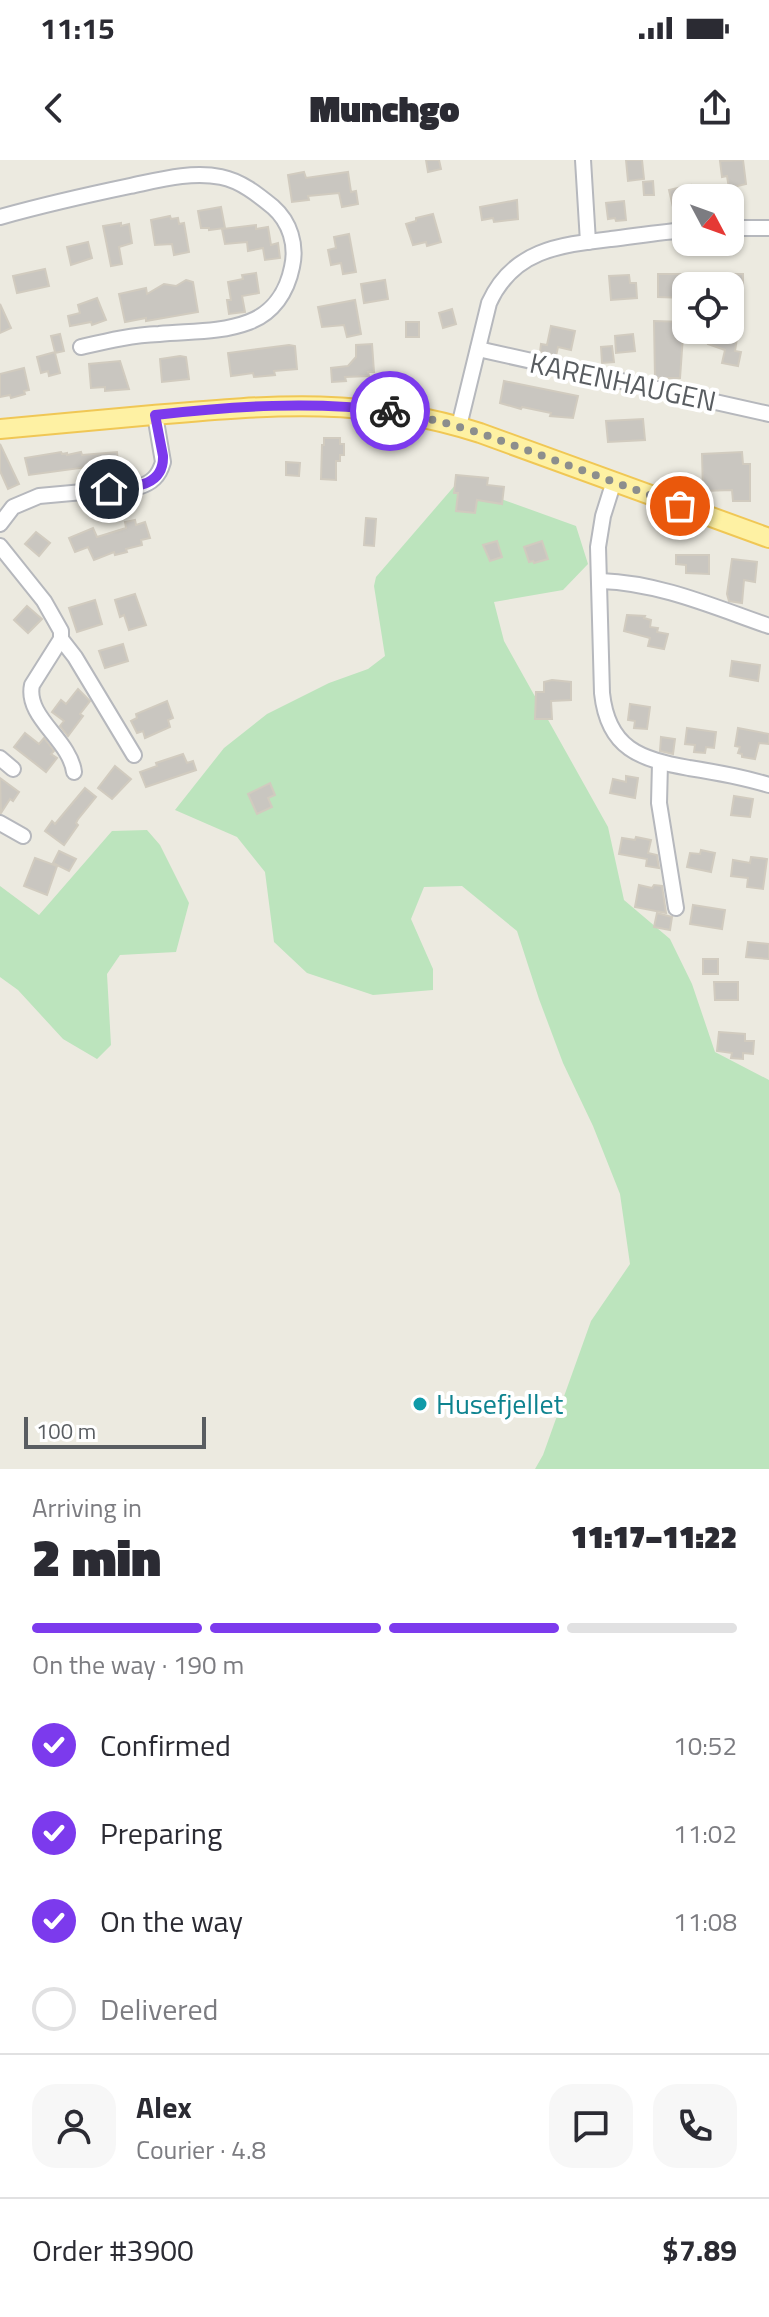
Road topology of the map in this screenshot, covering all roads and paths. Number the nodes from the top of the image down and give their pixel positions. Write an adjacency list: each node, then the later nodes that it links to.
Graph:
1 (583, 160): 6 (street)
2 (0, 217): 7 (street)
3 (744, 228): 4 (street)
4 (769, 228)
5 (672, 232): 6 (street)
6 (588, 242): 8 (street)
7 (81, 347)
8 (478, 349): 9 (street, KARENHAUGEN); 11 (street)
9 (769, 414)
10 (155, 415): 11 (main road); 12 (main road); 14 (street)
11 (459, 426): 13 (main road)
12 (0, 429)
13 (614, 481): 15 (main road); 17 (street)
14 (0, 524)
15 (769, 538)
16 (0, 546): 19 (street)
17 (601, 581): 18 (street); 22 (street)
18 (769, 626)
19 (61, 639): 20 (street); 24 (street)
20 (134, 755)
21 (0, 758): 23 (street)
22 (660, 763): 25 (street); 28 (street)
23 (13, 769)
24 (74, 772)
25 (769, 785)
26 (0, 823): 27 (street)
27 (23, 836)
28 (676, 908)

